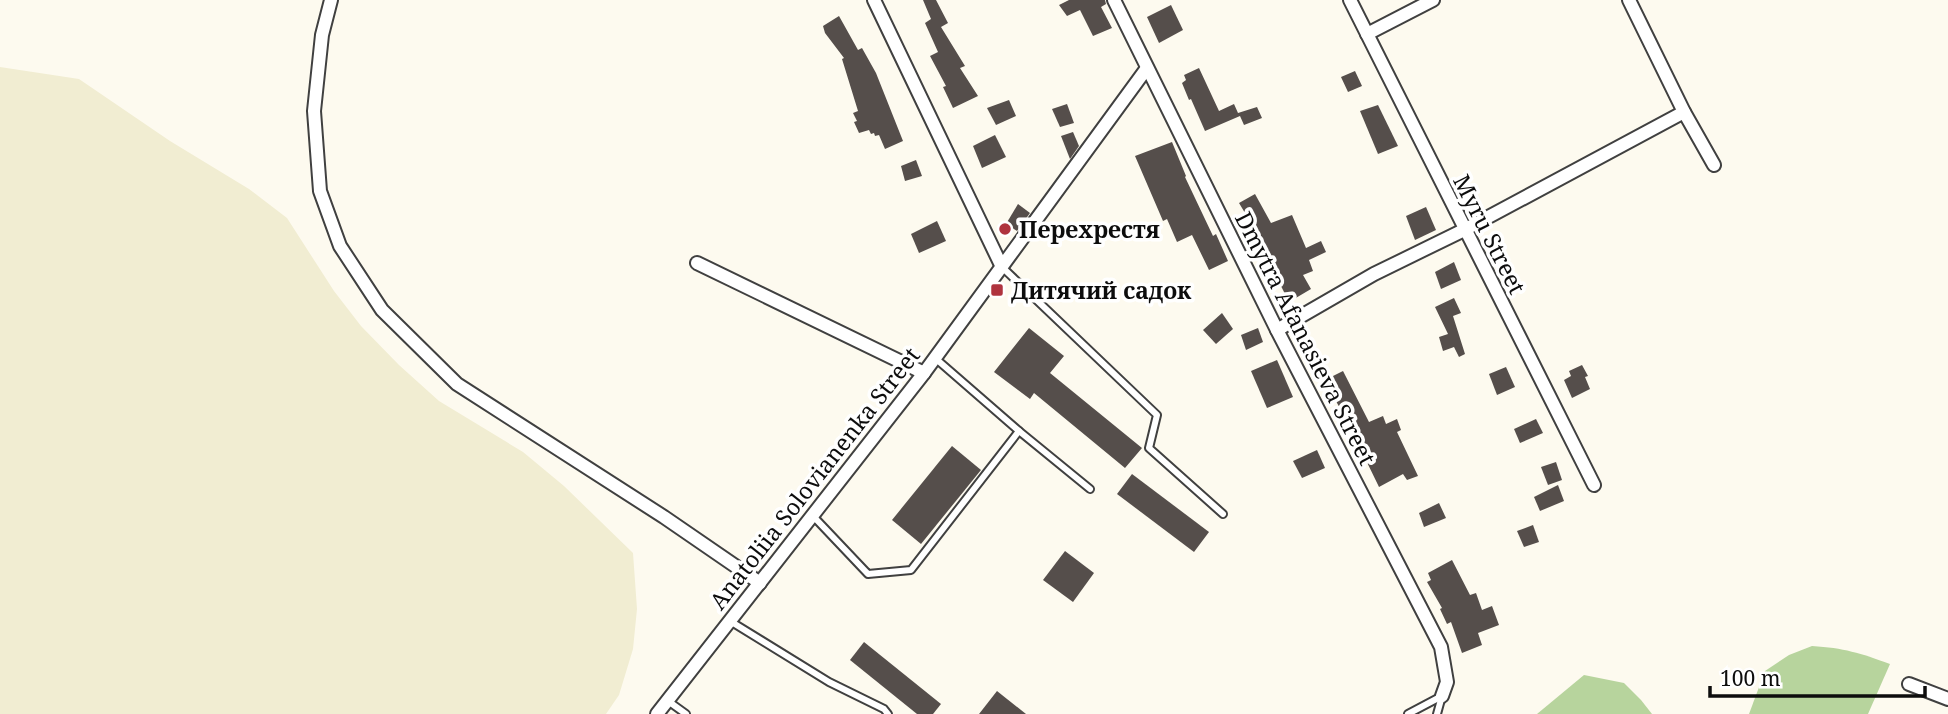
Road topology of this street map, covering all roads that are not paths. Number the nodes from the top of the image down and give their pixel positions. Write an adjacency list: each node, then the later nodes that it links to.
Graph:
1 (331, 0): 22 (street)
2 (874, 0): 13 (street)
3 (1114, 0): 8 (street, Dmytra Afanasieva Street)
4 (1350, 0): 7 (street, Myru Street)
5 (1433, 0): 7 (street)
6 (1629, 0): 9 (street)
7 (1367, 34): 11 (street, Myru Street)
8 (1147, 68): 13 (street, Anatoliia Solovianenka Street); 14 (street, Dmytra Afanasieva Street)
9 (1684, 112): 10 (street); 11 (street)
10 (1714, 165)
11 (1464, 230): 14 (street); 18 (street, Myru Street)
12 (698, 263): 16 (street)
13 (1001, 265): 15 (street, Anatoliia Solovianenka Street); 20 (lane)
14 (1277, 330): 25 (street, Dmytra Afanasieva Street)
15 (934, 358): 16 (street, Anatoliia Solovianenka Street); 17 (lane)
16 (924, 373): 21 (street, Anatoliia Solovianenka Street)
17 (1019, 431): 19 (lane); 21 (lane)
18 (1594, 485)
19 (1090, 489)
20 (1223, 514)
21 (813, 516): 22 (street, Anatoliia Solovianenka Street)
22 (760, 583): 23 (street, Anatoliia Solovianenka Street)
23 (730, 621): 27 (street, Anatoliia Solovianenka Street); 30 (lane)
24 (1909, 684): 26 (street)
25 (1442, 696): 31 (lane); 32 (lane)
26 (1948, 699)
27 (668, 700): 28 (street, Anatoliia Solovianenka Street); 29 (lane)
28 (657, 714)
29 (686, 714)
30 (888, 714)
31 (1408, 714)
32 (1437, 714)

